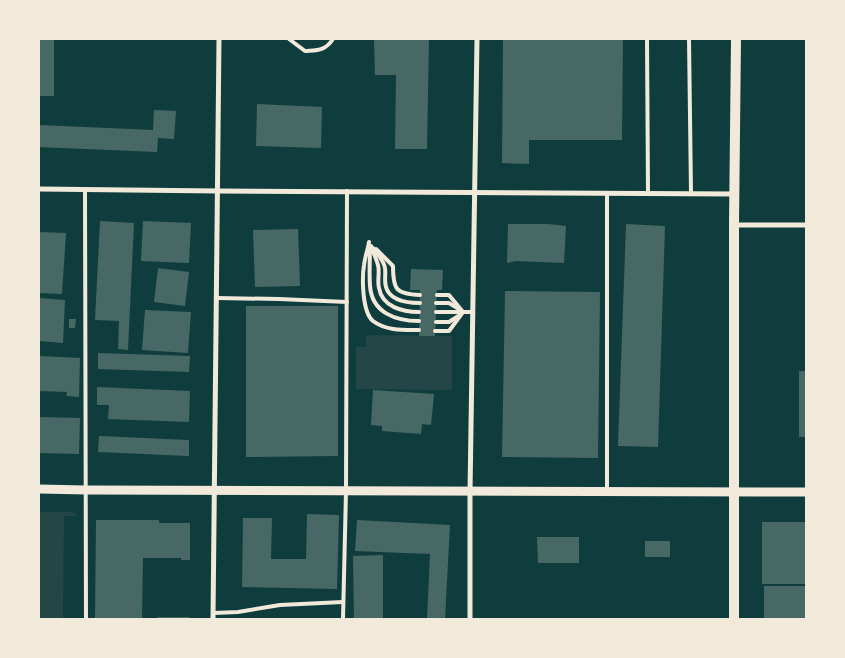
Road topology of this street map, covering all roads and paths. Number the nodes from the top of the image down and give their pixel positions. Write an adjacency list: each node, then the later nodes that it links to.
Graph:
1 (220, 39): 10 (street)
2 (289, 39): 3 (lane)
3 (333, 39)
4 (478, 39): 12 (street)
5 (647, 39): 14 (lane)
6 (689, 39): 15 (lane)
7 (736, 39): 16 (main road)
8 (39, 189): 9 (street)
9 (85, 189): 10 (street); 35 (lane)
10 (218, 191): 11 (street); 22 (street)
11 (347, 192): 12 (street); 23 (lane)
12 (476, 192): 13 (street); 29 (street)
13 (607, 193): 14 (street); 40 (lane)
14 (648, 193): 15 (street)
15 (691, 193): 16 (street)
16 (734, 194): 17 (main road)
17 (734, 224): 18 (street); 38 (main road)
18 (806, 226)
19 (369, 242): 20 (lane); 24 (lane); 26 (lane); 30 (lane); 32 (lane)
20 (420, 295)
21 (437, 295): 28 (lane)
22 (217, 298): 23 (lane); 36 (street)
23 (347, 302): 37 (lane)
24 (420, 303)
25 (436, 303): 28 (lane)
26 (420, 312)
27 (436, 312): 28 (lane)
28 (463, 312): 29 (lane); 31 (lane); 33 (lane)
29 (473, 312): 39 (street)
30 (419, 321)
31 (436, 322)
32 (419, 330)
33 (436, 331)
34 (39, 489): 35 (street)
35 (86, 490): 36 (street); 44 (lane)
36 (215, 491): 37 (street); 43 (street)
37 (346, 491): 39 (street); 42 (lane)
38 (734, 491): 40 (street); 41 (street); 47 (main road)
39 (470, 492): 40 (street); 46 (street)
40 (607, 492)
41 (806, 492)
42 (343, 602): 43 (lane); 45 (lane)
43 (214, 616)
44 (86, 619)
45 (343, 619)
46 (470, 619)
47 (734, 619)

